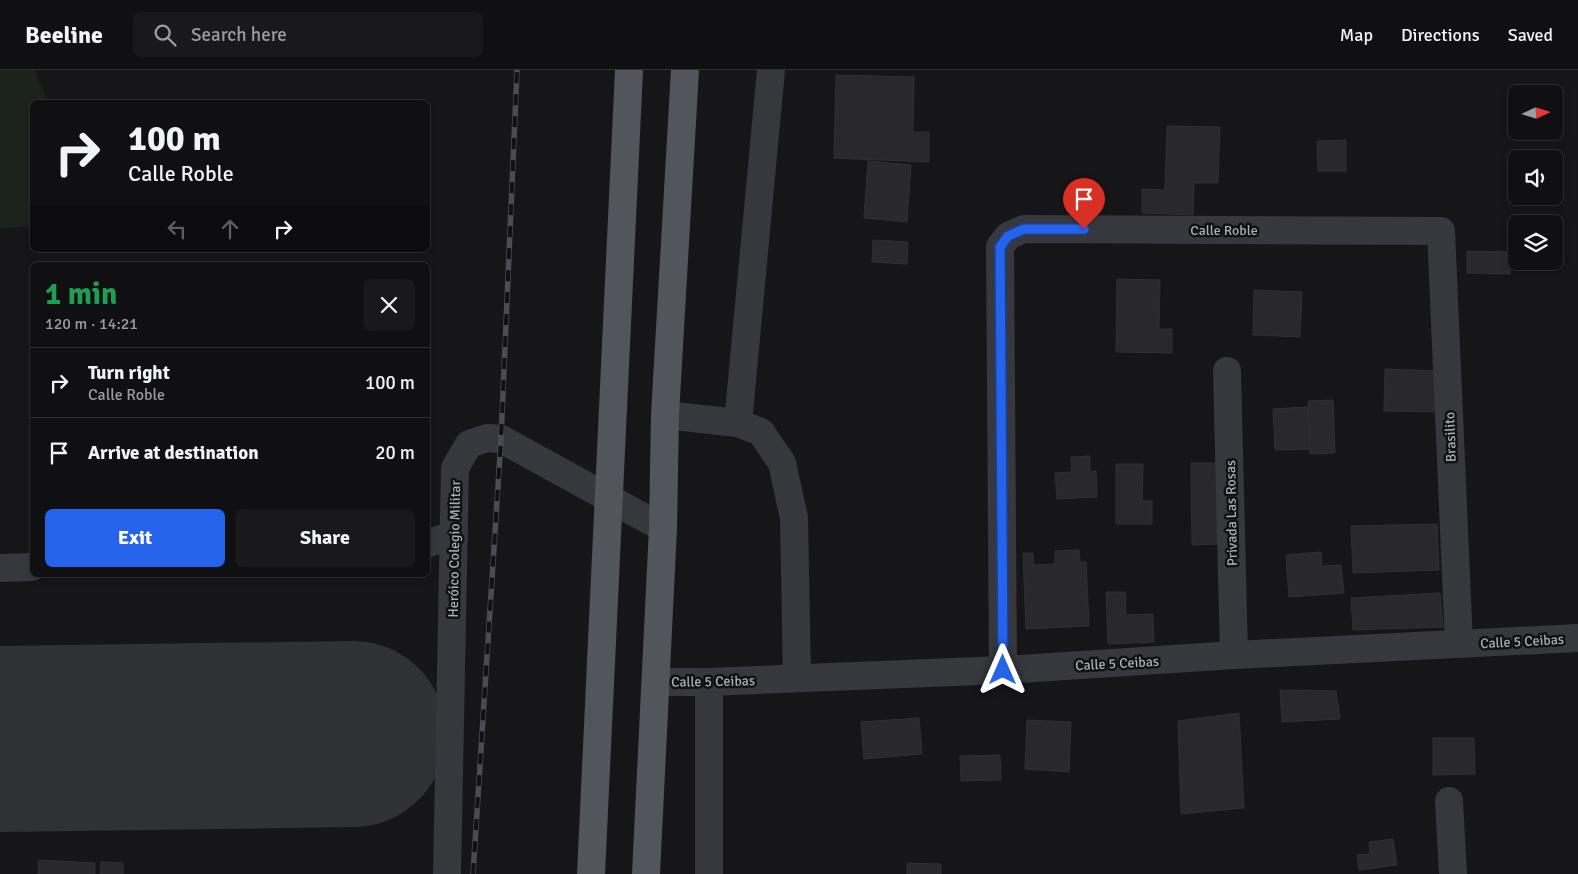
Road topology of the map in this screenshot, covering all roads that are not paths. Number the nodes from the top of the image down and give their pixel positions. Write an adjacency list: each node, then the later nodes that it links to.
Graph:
1 (629, 70): 8 (main road)
2 (685, 70): 6 (main road)
3 (771, 70): 7 (street)
4 (1441, 231): 15 (street, Brasilito); 17 (street, Calle Roble)
5 (1228, 371): 16 (street, Privada Las Rosas)
6 (665, 415): 7 (street); 9 (main road)
7 (738, 422): 18 (street)
8 (609, 498): 9 (street, Heróico Colegio Militar); 10 (street, Heróico Colegio Militar); 23 (main road)
9 (663, 528): 19 (main road)
10 (454, 535): 11 (street); 22 (street, Heróico Colegio Militar)
11 (430, 542)
12 (30, 567): 13 (street)
13 (0, 568)
14 (1578, 638): 15 (street, Calle 5 Ceibas)
15 (1459, 644): 16 (street, Calle 5 Ceibas)
16 (1234, 655): 17 (street, Calle 5 Ceibas)
17 (1003, 670): 18 (street, Calle 5 Ceibas)
18 (798, 678): 20 (street, Calle 5 Ceibas)
19 (656, 682): 20 (street, Calle 5 Ceibas); 24 (main road)
20 (709, 682): 25 (street)
21 (1449, 801): 26 (street)
22 (447, 874)
23 (591, 874)
24 (646, 874)
25 (709, 874)
26 (1453, 874)

